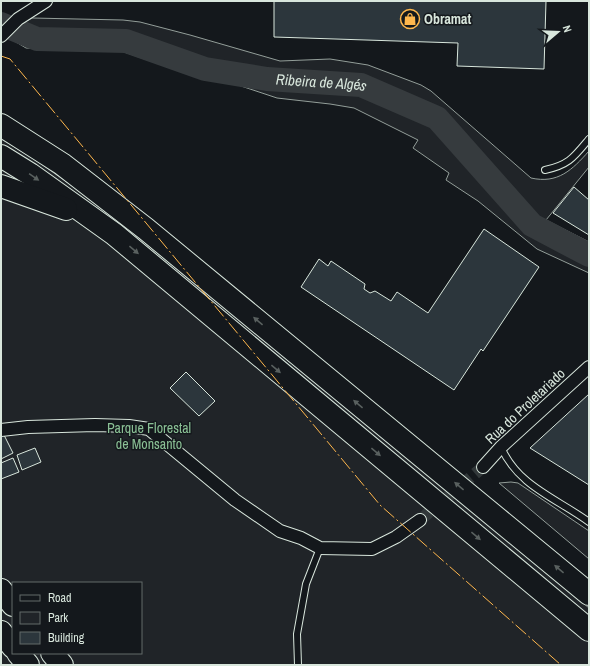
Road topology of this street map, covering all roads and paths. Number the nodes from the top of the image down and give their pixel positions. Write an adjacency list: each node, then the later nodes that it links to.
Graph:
1 (46, 1): 2 (street)
2 (1, 36)
3 (1, 125): 17 (highway, one-way to 3)
4 (589, 139): 6 (lane)
5 (1, 156): 8 (highway, one-way to 8)
6 (545, 170)
7 (1, 186): 8 (highway)
8 (103, 226): 19 (highway, one-way to 19)
9 (589, 367): 11 (street, Rua do Proletariado)
10 (1, 430): 15 (street)
11 (501, 447): 12 (street, Rua do Proletariado); 14 (lane)
12 (483, 467)
13 (420, 520): 15 (street)
14 (589, 522)
15 (320, 548): 26 (lane)
16 (1, 590): 18 (highway)
17 (589, 594)
18 (12, 604)
19 (589, 630)
20 (1, 632): 21 (highway)
21 (12, 646)
22 (19, 654): 24 (highway)
23 (53, 654): 25 (highway)
24 (28, 665)
25 (62, 665)
26 (298, 665)

